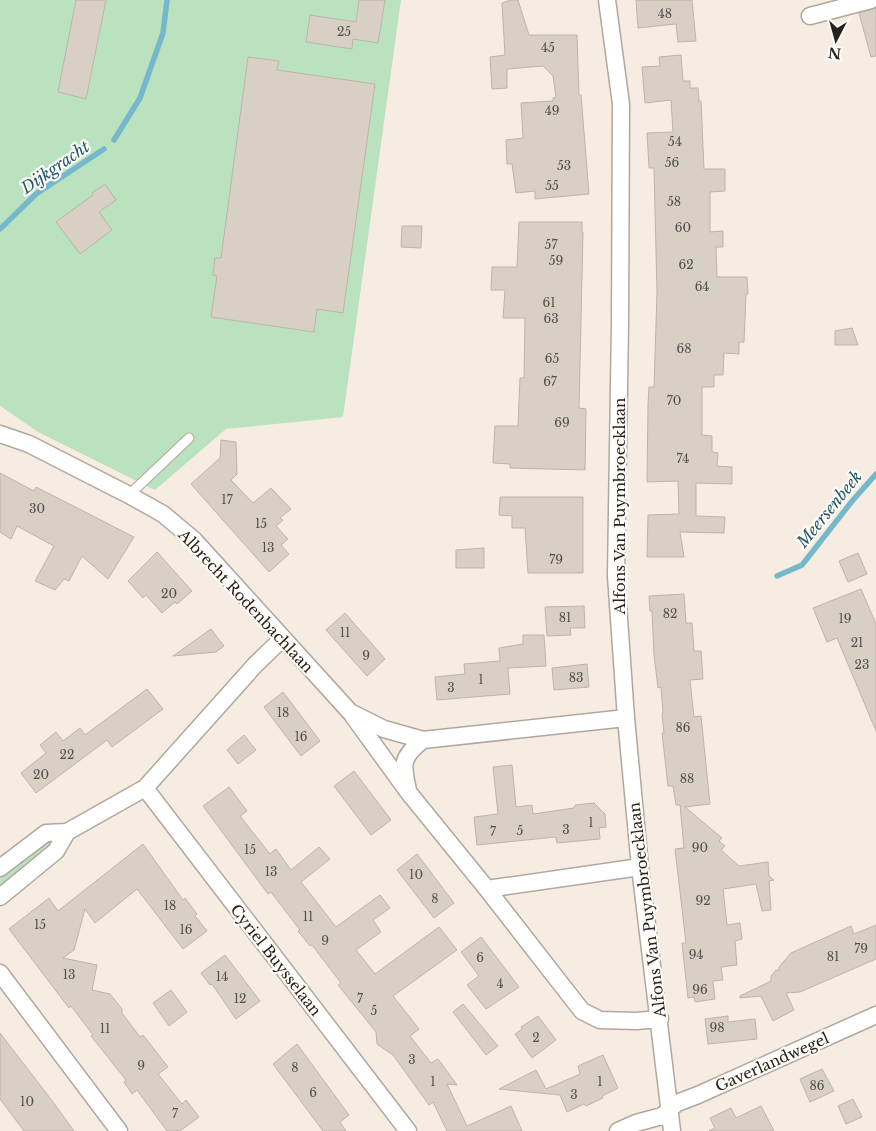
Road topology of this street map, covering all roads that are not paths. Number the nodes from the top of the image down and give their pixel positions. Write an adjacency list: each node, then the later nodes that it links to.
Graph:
1 (607, 0): 9 (street, Alfons Van Puymbroecklaan)
2 (871, 0): 3 (street)
3 (810, 16)
4 (0, 434): 6 (street, Albrecht Rodenbachlaan)
5 (189, 438): 6 (lane)
6 (129, 495): 7 (street, Albrecht Rodenbachlaan)
7 (283, 638): 8 (street, Albrecht Rodenbachlaan); 11 (street)
8 (350, 712): 10 (street, Albrecht Rodenbachlaan); 12 (street, Albrecht Rodenbachlaan)
9 (626, 718): 10 (street); 14 (street, Alfons Van Puymbroecklaan)
10 (422, 740): 12 (street)
11 (145, 788): 13 (street); 23 (street, Cyriel Buysselaan)
12 (408, 793): 16 (street, Albrecht Rodenbachlaan)
13 (67, 832): 15 (street); 17 (street)
14 (640, 867): 16 (street); 20 (street, Alfons Van Puymbroecklaan)
15 (0, 868)
16 (487, 889): 20 (street, Albrecht Rodenbachlaan)
17 (0, 897)
18 (2, 980): 22 (street)
19 (876, 1015): 21 (street, Gaverlandwegel)
20 (660, 1019): 21 (street, Alfons Van Puymbroecklaan)
21 (670, 1110): 24 (street, Gaverlandwegel); 25 (street, Alfons Van Puymbroecklaan)
22 (120, 1131)
23 (408, 1131)
24 (618, 1131)
25 (672, 1131)

